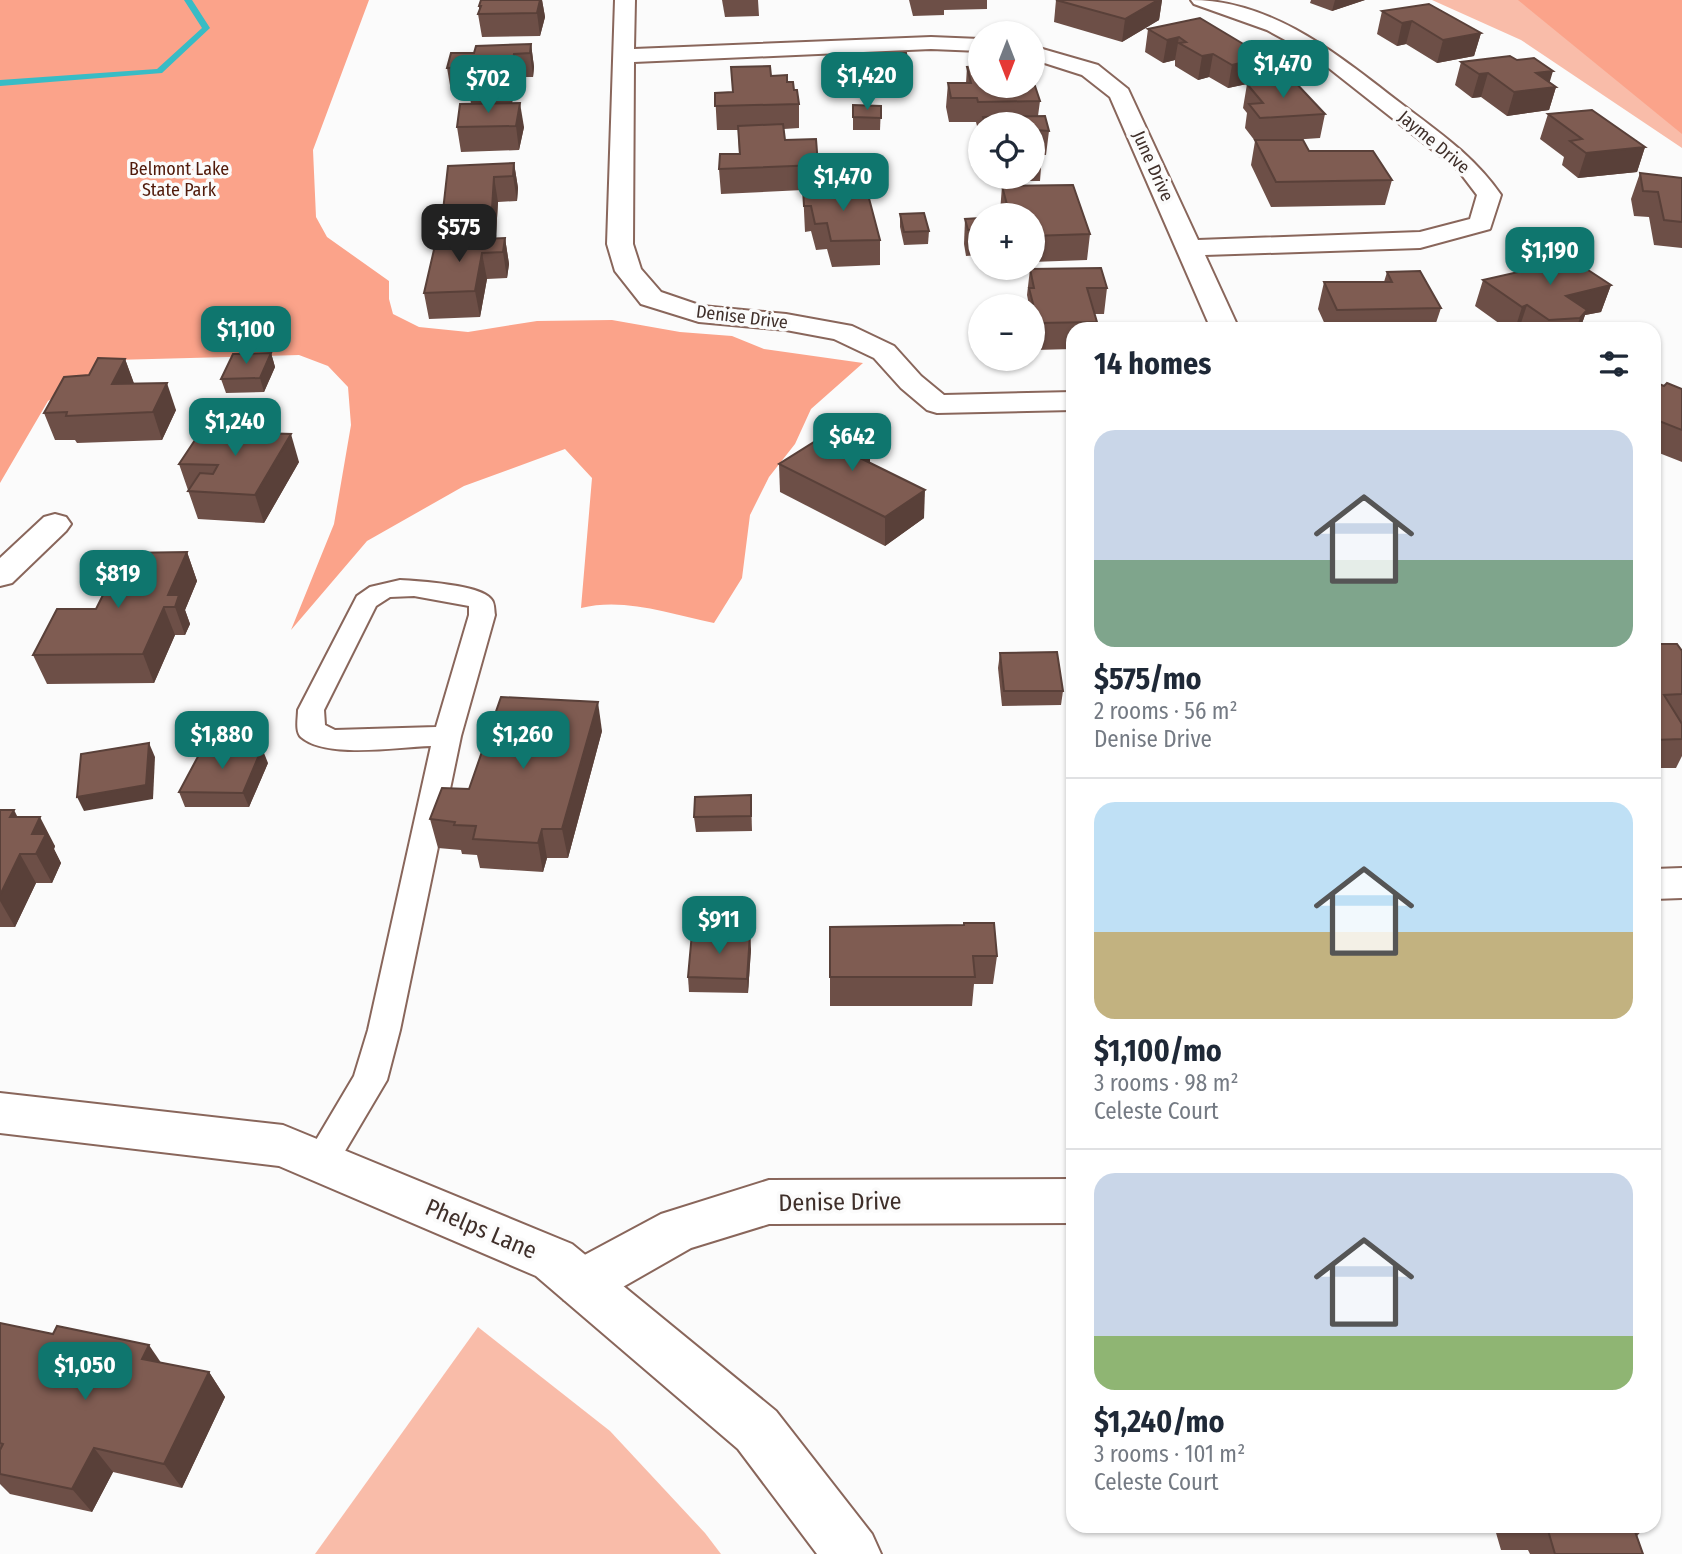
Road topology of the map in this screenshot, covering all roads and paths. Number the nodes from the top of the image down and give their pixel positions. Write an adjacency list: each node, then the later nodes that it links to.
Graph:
1 (625, 0): 4 (street, Denise Drive)
2 (1201, 0): 6 (street, Jayme Drive)
3 (968, 45): 4 (street)
4 (624, 56): 8 (street, Denise Drive)
5 (1045, 56): 6 (street, June Drive)
6 (1189, 248): 7 (street, June Drive)
7 (1222, 322)
8 (1066, 401)
9 (55, 524): 10 (street)
10 (0, 576)
11 (447, 736): 11 (lane); 15 (lane)
12 (1682, 883): 13 (street)
13 (1661, 884)
14 (0, 1113): 15 (street, Phelps Lane)
15 (320, 1162): 17 (street, Phelps Lane)
16 (1066, 1200): 17 (street, Denise Drive)
17 (582, 1283): 18 (street, Phelps Lane)
18 (852, 1554)

